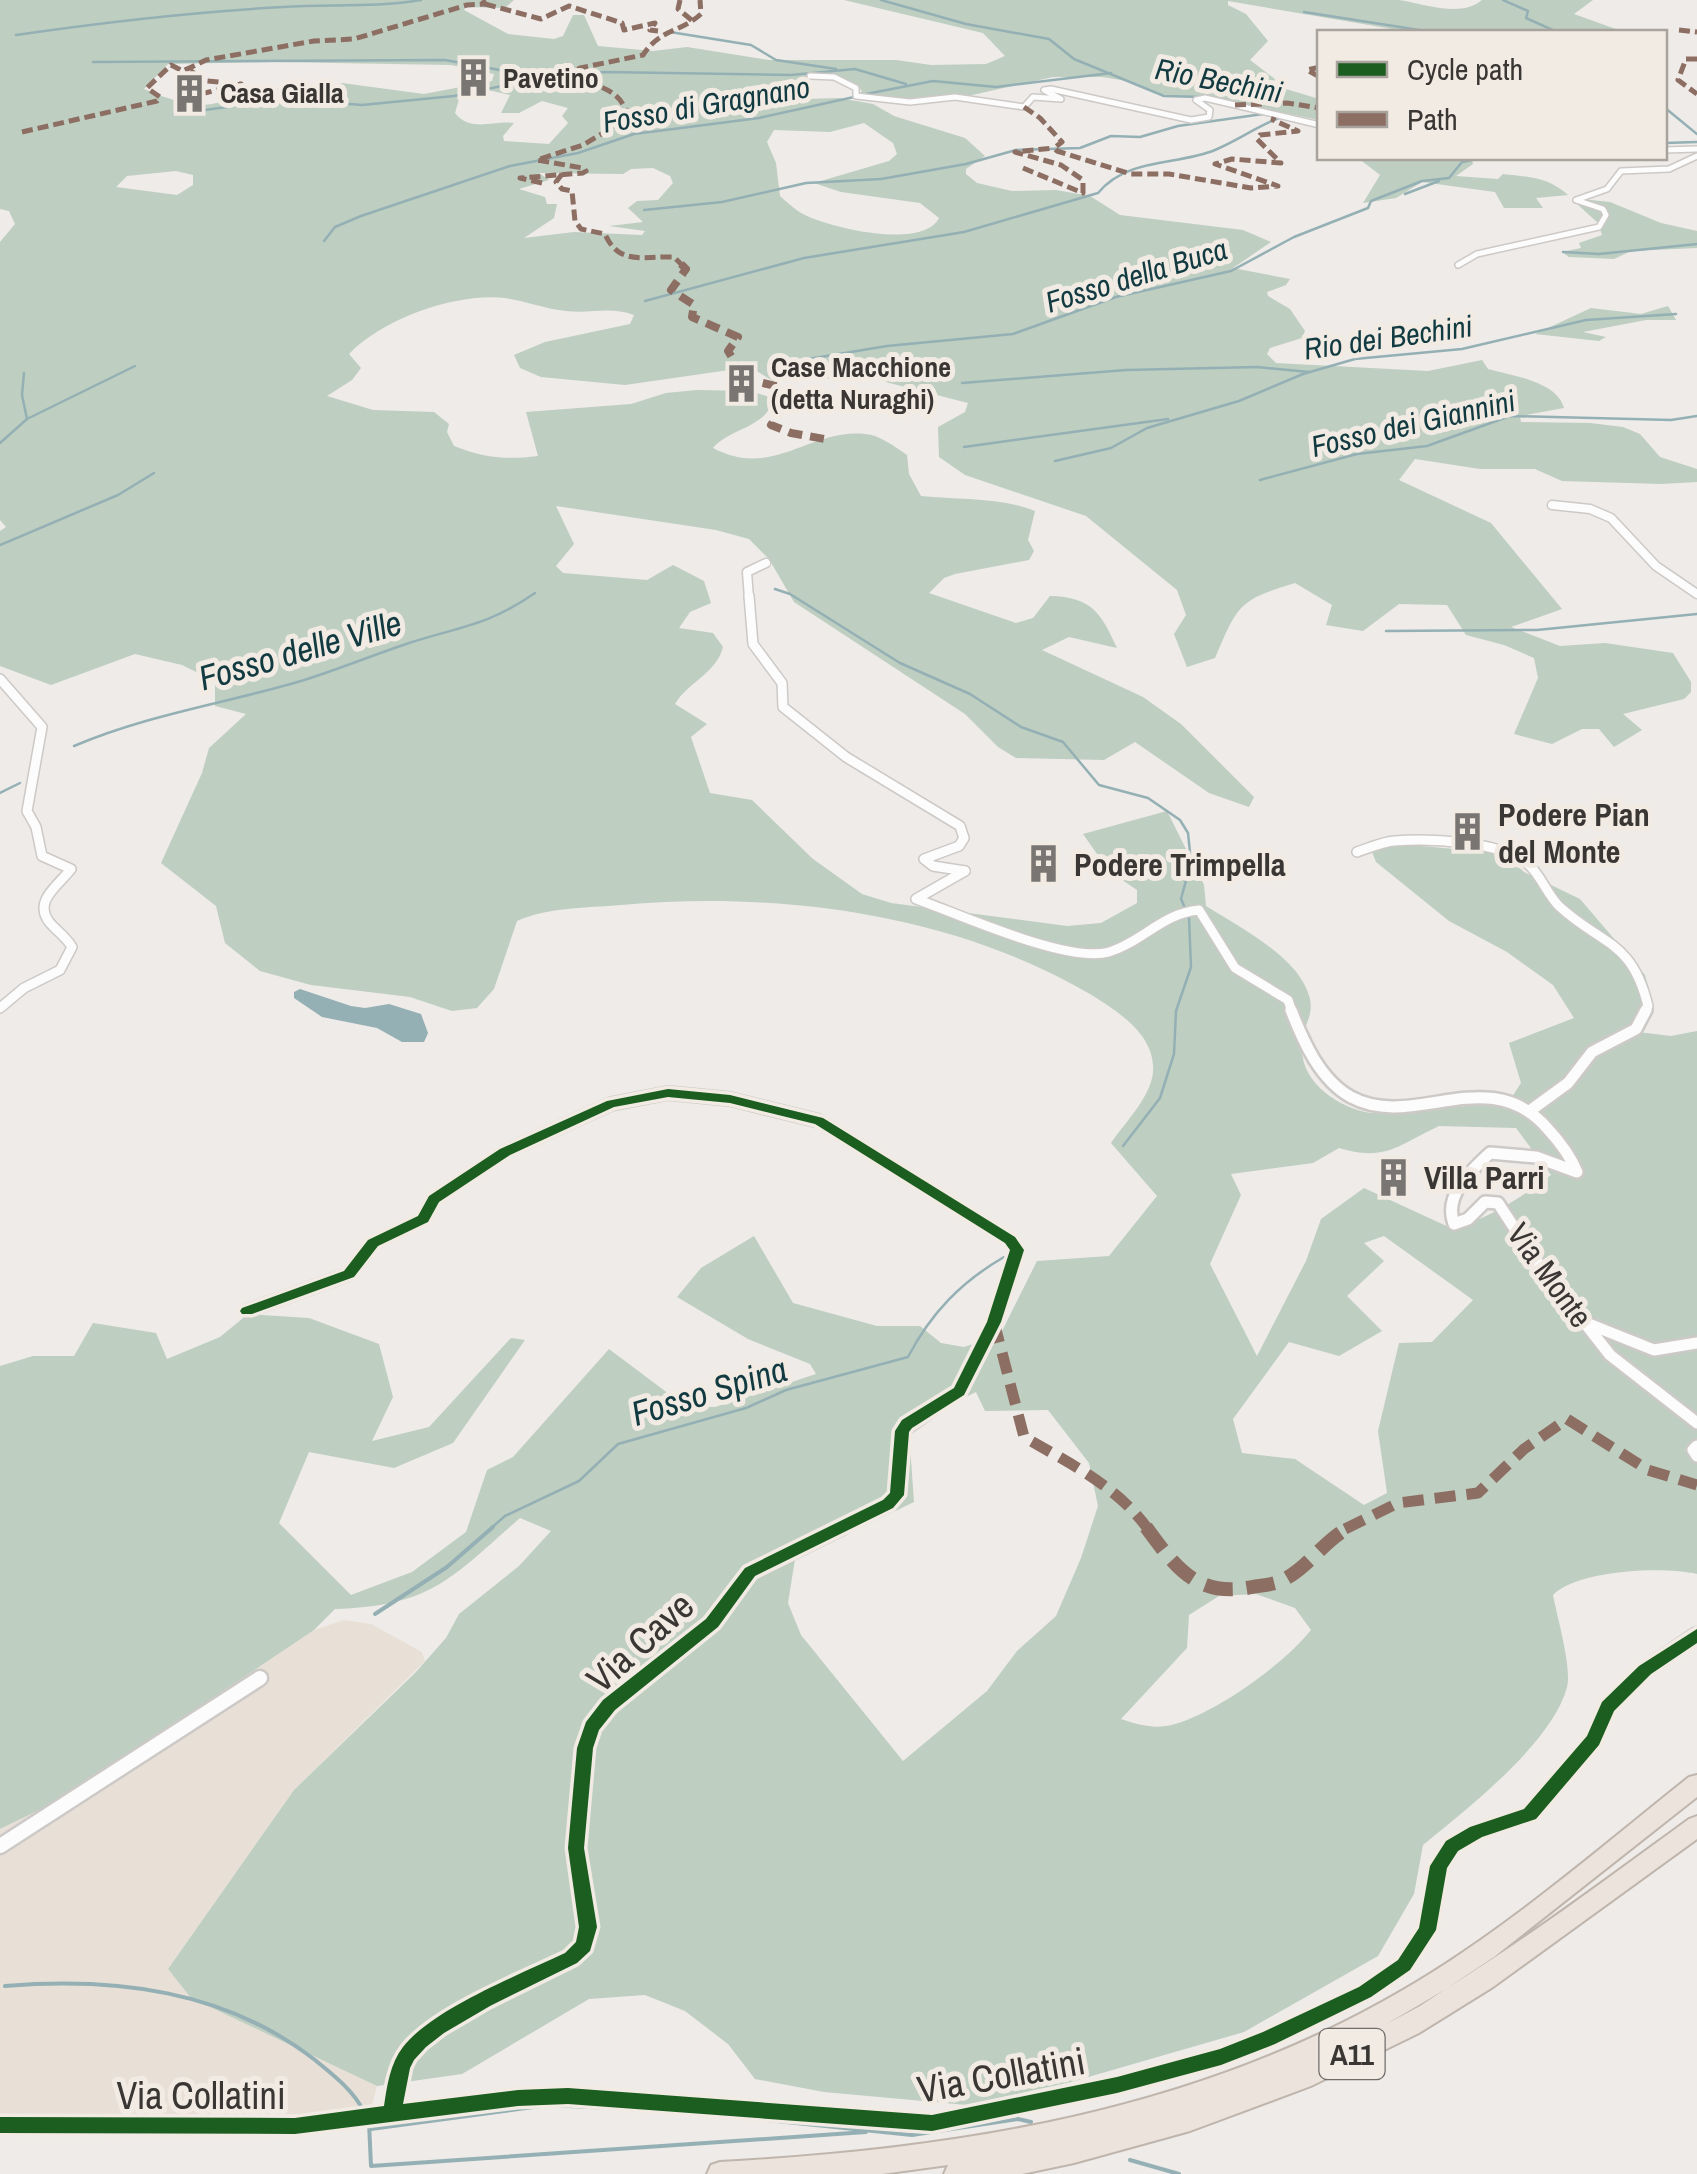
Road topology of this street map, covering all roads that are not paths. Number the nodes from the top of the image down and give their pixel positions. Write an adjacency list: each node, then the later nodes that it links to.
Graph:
1 (810, 76): 2 (street)
2 (1317, 123)
3 (1667, 150): 4 (street)
4 (1697, 153): 5 (street)
5 (1458, 265)
6 (1552, 505): 8 (street)
7 (766, 563): 12 (street)
8 (1697, 594)
9 (0, 679): 11 (street)
10 (1356, 852): 12 (street)
11 (0, 1008)
12 (1531, 1110): 14 (street, Via Monte)
13 (247, 1310): 24 (street, Via Cave)
14 (1584, 1322): 15 (street); 16 (street, Via Monte)
15 (1697, 1343)
16 (1697, 1423)
17 (1697, 1446): 18 (street)
18 (1697, 1456)
19 (1697, 1635): 24 (street, Via Collatini)
20 (260, 1678): 23 (street)
21 (1697, 1784): 26 (highway, A11)
22 (1697, 1826): 27 (highway, A11)
23 (0, 1846)
24 (393, 2114): 25 (street, Via Collatini)
25 (0, 2125)
26 (720, 2174)
27 (957, 2174)

